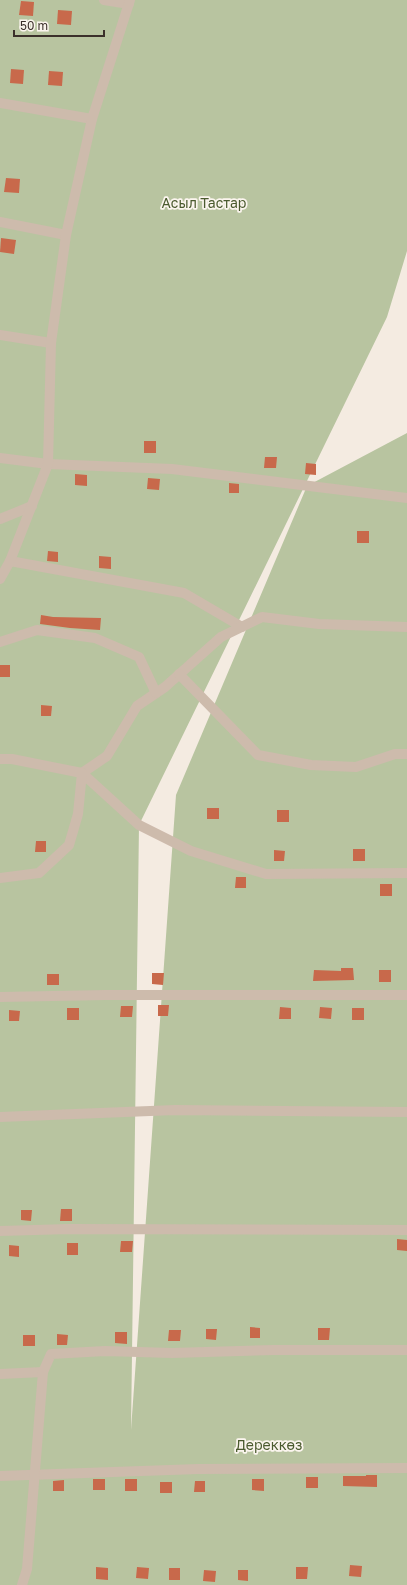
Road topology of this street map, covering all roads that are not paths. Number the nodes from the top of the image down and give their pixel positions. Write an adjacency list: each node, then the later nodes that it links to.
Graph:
1 (104, 0): 2 (street)
2 (130, 2): 4 (street)
3 (0, 103): 4 (street)
4 (92, 119): 6 (street)
5 (0, 222): 6 (street)
6 (66, 235): 8 (street)
7 (0, 335): 8 (street)
8 (51, 343): 10 (street)
9 (0, 458): 10 (street)
10 (48, 464): 11 (street); 12 (street)
11 (407, 498)
12 (32, 506): 13 (street); 14 (street)
13 (0, 519)
14 (10, 561): 15 (street); 16 (street)
15 (0, 580)
16 (242, 627): 17 (street); 19 (street)
17 (407, 628)
18 (0, 642): 20 (street)
19 (179, 674): 20 (street); 21 (street)
20 (156, 693): 23 (street)
21 (407, 754)
22 (0, 759): 23 (street)
23 (82, 774): 24 (street); 25 (street)
24 (407, 872)
25 (0, 878)
26 (407, 995): 27 (street)
27 (0, 997)
28 (407, 1112): 29 (street)
29 (0, 1117)
30 (407, 1230): 31 (street)
31 (0, 1231)
32 (407, 1350): 33 (street)
33 (43, 1372): 34 (street); 36 (street)
34 (0, 1374)
35 (407, 1468): 36 (street)
36 (34, 1475): 37 (street); 38 (street)
37 (0, 1476)
38 (22, 1585)

